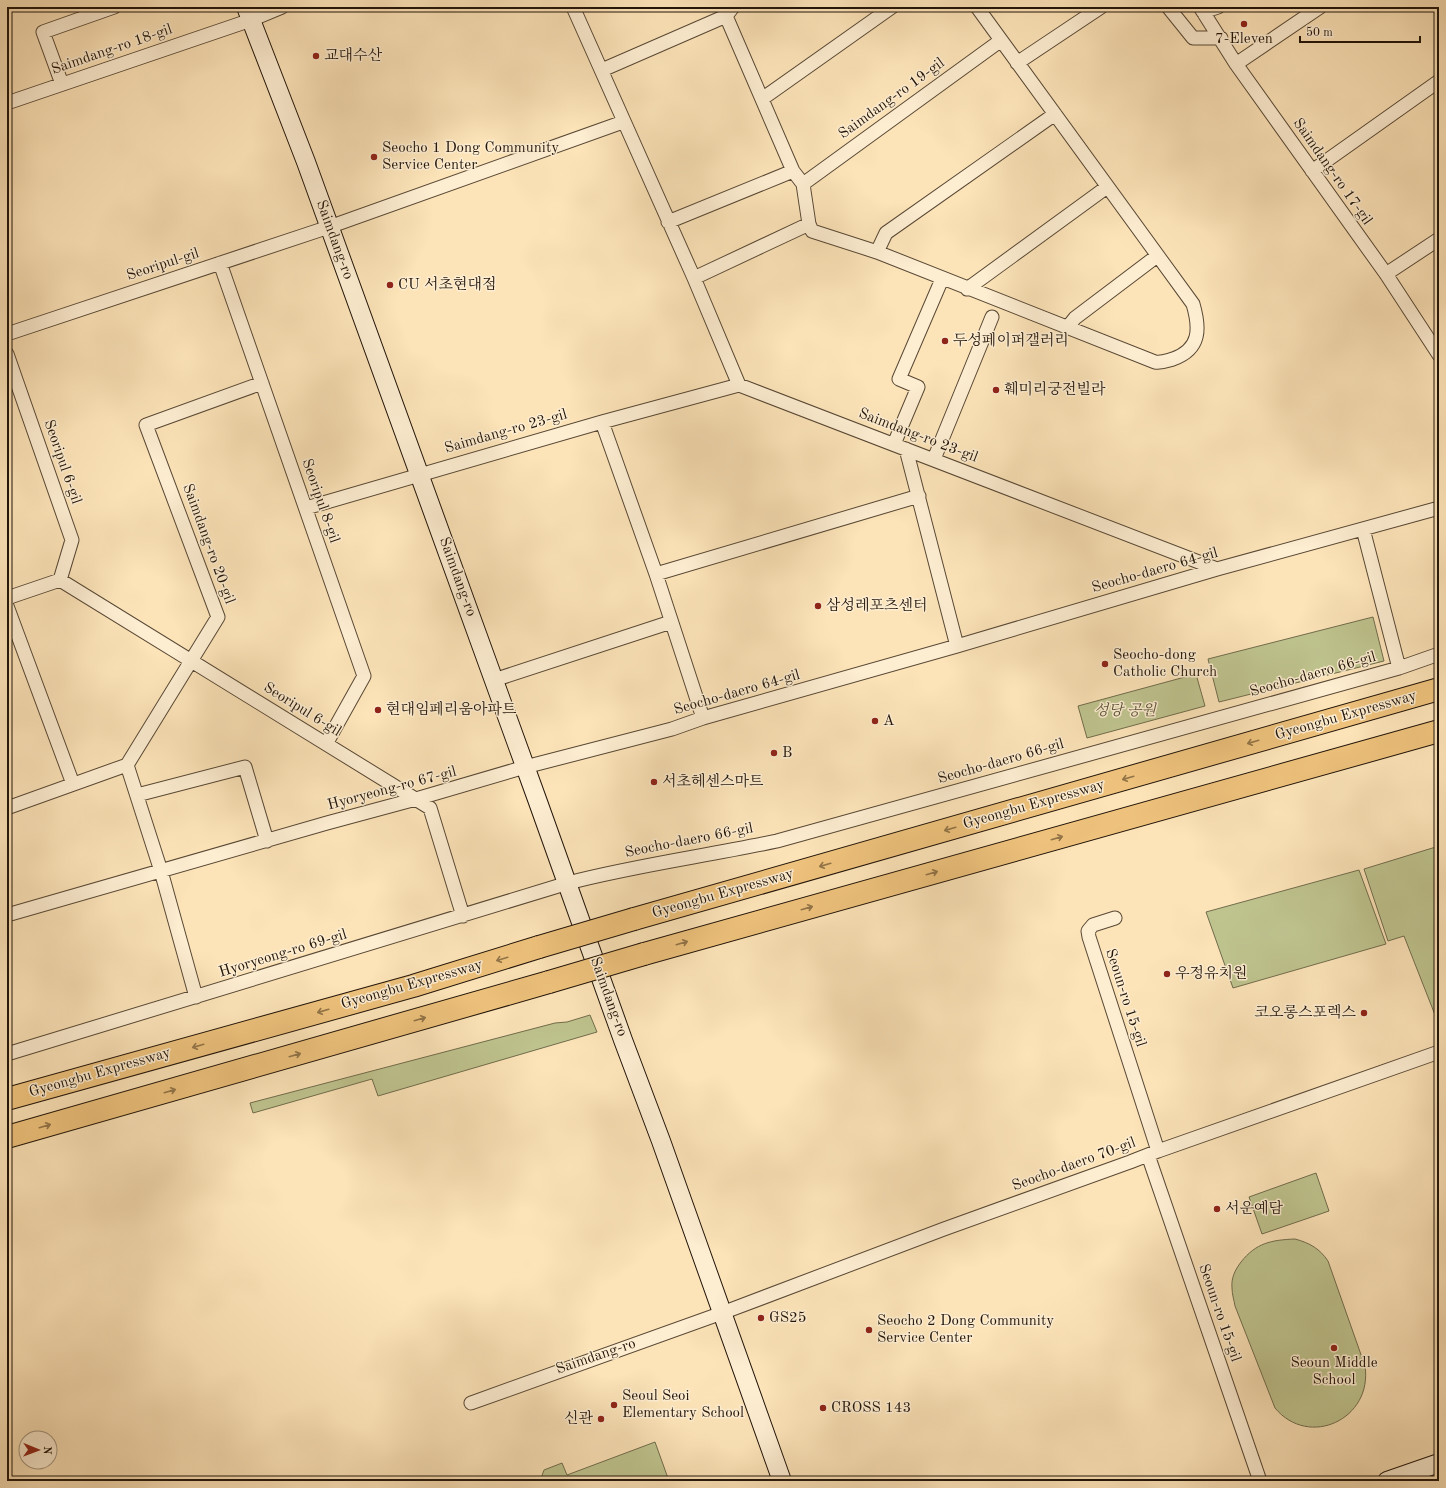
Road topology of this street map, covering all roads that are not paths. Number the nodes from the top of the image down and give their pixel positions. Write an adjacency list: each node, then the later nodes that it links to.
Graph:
1 (114, 7): 19 (street)
2 (282, 7): 12 (street)
3 (573, 7): 17 (street)
4 (892, 7): 20 (street)
5 (977, 7): 14 (street)
6 (1101, 7): 15 (street)
7 (1168, 7): 13 (street)
8 (1218, 7): 10 (street)
9 (1320, 7): 16 (street)
10 (1201, 9): 13 (street, Saimdang-ro 17-gil)
11 (730, 12): 17 (street); 20 (street)
12 (249, 13): 19 (street, Saimdang-ro 18-gil); 30 (main road, Saimdang-ro)
13 (1221, 38): 16 (street, Saimdang-ro 17-gil)
14 (1000, 41): 15 (street); 26 (street, Saimdang-ro 19-gil)
15 (1017, 63): 22 (street)
16 (1236, 64): 25 (street, Saimdang-ro 17-gil)
17 (602, 70): 23 (street)
18 (1439, 81): 25 (street)
19 (62, 84): 21 (street, Saimdang-ro 18-gil)
20 (762, 99): 24 (street)
21 (7, 103)
22 (1055, 114): 27 (street); 32 (street)
23 (623, 122): 28 (street); 30 (street)
24 (793, 171): 26 (street); 28 (street)
25 (1312, 171): 35 (street, Saimdang-ro 17-gil)
26 (803, 184): 29 (street)
27 (1107, 187): 33 (street); 38 (street)
28 (668, 222): 36 (street)
29 (809, 224): 32 (street); 36 (street)
30 (329, 227): 34 (street, Seoripul-gil); 49 (main road, Saimdang-ro)
31 (1439, 239): 35 (street)
32 (877, 252): 37 (street)
33 (1157, 256): 40 (street); 40 (street)
34 (220, 263): 41 (street, Seoripul-gil); 44 (street, Seoripul 8-gil)
35 (1386, 274): 43 (street, Saimdang-ro 17-gil)
36 (694, 278): 45 (street)
37 (942, 279): 38 (street); 47 (street)
38 (967, 289): 40 (street)
39 (992, 317): 48 (street)
40 (1067, 328)
41 (7, 334)
42 (7, 354): 56 (street, Seoripul 6-gil)
43 (1439, 355)
44 (262, 383): 51 (street, Seoripul 8-gil); 62 (street, Saimdang-ro 20-gil)
45 (739, 385): 46 (street, Saimdang-ro 23-gil); 47 (street, Saimdang-ro 23-gil)
46 (602, 422): 49 (street, Saimdang-ro 23-gil); 55 (street)
47 (900, 446): 48 (street, Saimdang-ro 23-gil); 50 (street)
48 (934, 459): 54 (street, Saimdang-ro 23-gil)
49 (420, 474): 51 (street); 64 (main road, Saimdang-ro)
50 (919, 496): 55 (street); 60 (street)
51 (306, 508): 68 (street, Seoripul 8-gil)
52 (1439, 508): 53 (street, Seocho-daero 64-gil)
53 (1363, 528): 54 (street, Seocho-daero 64-gil); 63 (street)
54 (1218, 569): 60 (street, Seocho-daero 64-gil)
55 (656, 574): 59 (street)
56 (60, 580): 57 (street); 62 (street, Seoripul 6-gil)
57 (7, 598)
58 (7, 606): 71 (street)
59 (671, 622): 64 (street); 66 (street)
60 (957, 646): 66 (street, Seocho-daero 64-gil)
61 (1439, 654): 63 (street, Seocho-daero 66-gil)
62 (192, 661): 68 (street, Seoripul 6-gil); 69 (street, Saimdang-ro 20-gil)
63 (1399, 668): 77 (street, Seocho-daero 66-gil)
64 (494, 680): 70 (main road, Saimdang-ro)
65 (1439, 689): 84 (highway, Gyeongbu Expressway, one-way to 84, bridge)
66 (703, 718): 70 (street, Seocho-daero 64-gil)
67 (1439, 731): 85 (highway, one-way to 67, bridge)
68 (326, 744): 73 (street, Seoripul 6-gil)
69 (127, 765): 71 (street); 72 (street)
70 (525, 767): 73 (street, Hyoryeong-ro 67-gil); 77 (main road, Saimdang-ro)
71 (73, 784): 74 (street)
72 (137, 795): 75 (street); 76 (street)
73 (416, 799): 75 (street, Hyoryeong-ro 67-gil); 79 (street, Seoripul 6-gil)
74 (7, 808)
75 (267, 840): 76 (street, Hyoryeong-ro 67-gil)
76 (161, 871): 78 (street, Hyoryeong-ro 67-gil); 81 (street)
77 (568, 883): 79 (street, Hyoryeong-ro 69-gil); 87 (main road, Saimdang-ro)
78 (7, 916)
79 (463, 916): 81 (street, Hyoryeong-ro 69-gil)
80 (1115, 918): 86 (street, Seoun-ro 15-gil)
81 (196, 997): 83 (street, Hyoryeong-ro 69-gil)
82 (1439, 1052): 86 (street, Seocho-daero 70-gil)
83 (7, 1054)
84 (7, 1099)
85 (7, 1137)
86 (1153, 1153): 87 (street, Seocho-daero 70-gil); 91 (street, Seoun-ro 15-gil)
87 (722, 1313): 88 (street, Saimdang-ro); 90 (main road, Saimdang-ro)
88 (471, 1403)
89 (1439, 1463): 92 (main road)
90 (782, 1481)
91 (1260, 1481)
92 (1386, 1481)

